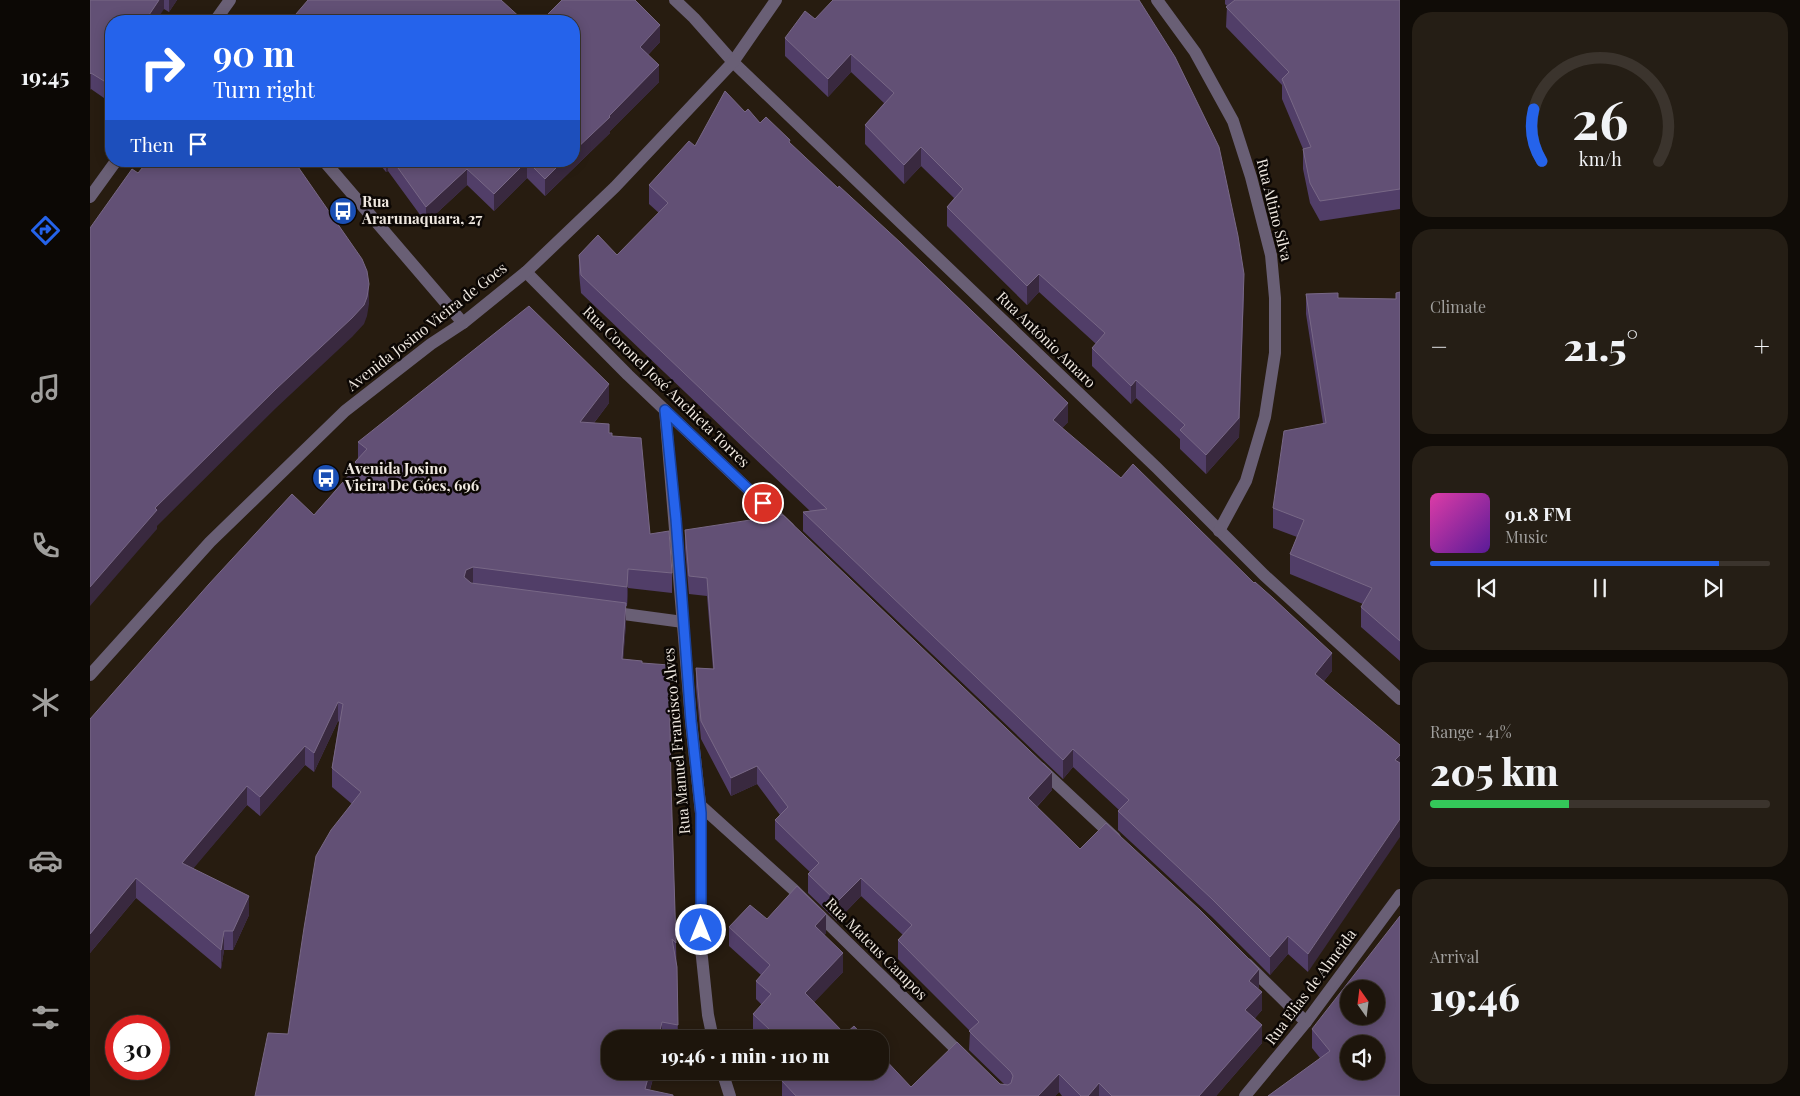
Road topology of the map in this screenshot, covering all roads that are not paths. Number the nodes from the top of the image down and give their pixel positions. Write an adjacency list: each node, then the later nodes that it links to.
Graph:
1 (230, 0): 5 (street)
2 (675, 0): 6 (street, Rua Antônio Amaro)
3 (776, 0): 6 (street, Avenida Josino Vieira de Goes)
4 (1157, 0): 13 (street, Rua Altino Silva)
5 (219, 15)
6 (733, 62): 10 (street, Avenida Josino Vieira de Goes); 13 (street, Rua Antônio Amaro)
7 (112, 167): 9 (street)
8 (329, 167): 11 (street)
9 (90, 197)
10 (526, 272): 11 (street, Avenida Josino Vieira de Goes); 12 (street, Rua Coronel José Anchieta Torres)
11 (463, 323): 17 (street, Avenida Josino Vieira de Goes)
12 (665, 410): 14 (street, Rua Coronel José Anchieta Torres); 16 (street, Rua Manuel Francisco Alves)
13 (1220, 531): 18 (street, Rua Antônio Amaro)
14 (800, 538)
15 (597, 610): 16 (street)
16 (683, 622): 20 (street, Rua Manuel Francisco Alves)
17 (90, 675)
18 (1400, 699)
19 (1030, 758): 21 (street)
20 (701, 806): 25 (street, Rua Manuel Francisco Alves); 26 (street, Rua Mateus Campos)
21 (1121, 844)
22 (1400, 895): 24 (street, Rua Elias de Almeida)
23 (1239, 956): 24 (street)
24 (1306, 1022): 29 (street, Rua Elias de Almeida)
25 (712, 1030)
26 (971, 1064)
27 (725, 1080): 28 (street)
28 (730, 1096)
29 (1245, 1096)

